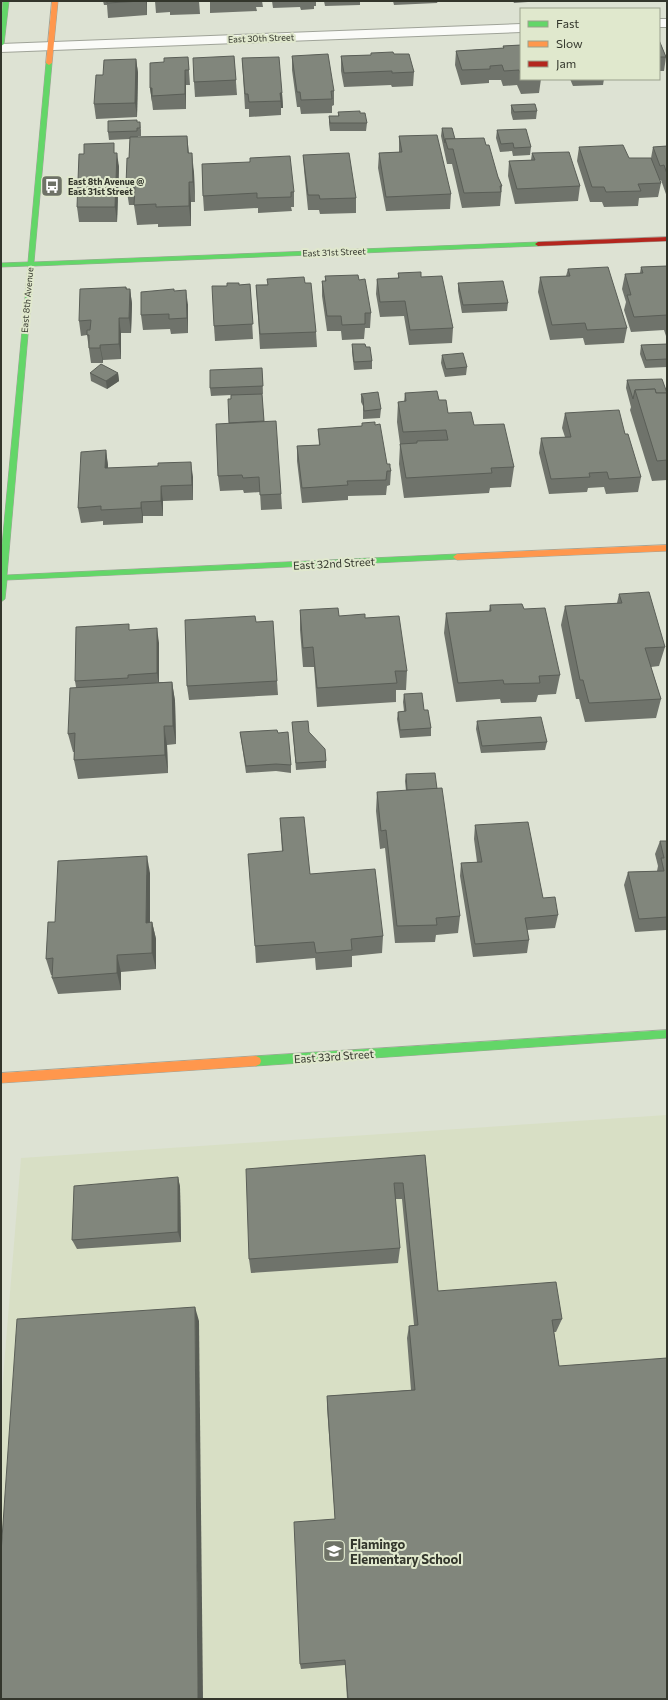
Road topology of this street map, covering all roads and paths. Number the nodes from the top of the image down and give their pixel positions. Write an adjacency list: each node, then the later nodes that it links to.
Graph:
1 (6, 1): 4 (street)
2 (55, 1): 5 (street, East 8th Avenue)
3 (520, 28): 5 (street, East 30th Street)
4 (1, 44)
5 (51, 46): 6 (street, East 30th Street); 8 (street, East 8th Avenue)
6 (1, 48)
7 (667, 239): 8 (street, East 31st Street)
8 (30, 264): 9 (street, East 31st Street); 11 (street, East 8th Avenue)
9 (1, 265)
10 (667, 548): 11 (street, East 32nd Street)
11 (2, 578): 12 (street, East 8th Avenue)
12 (1, 599)
13 (667, 1034): 14 (street, East 33rd Street)
14 (1, 1078)

